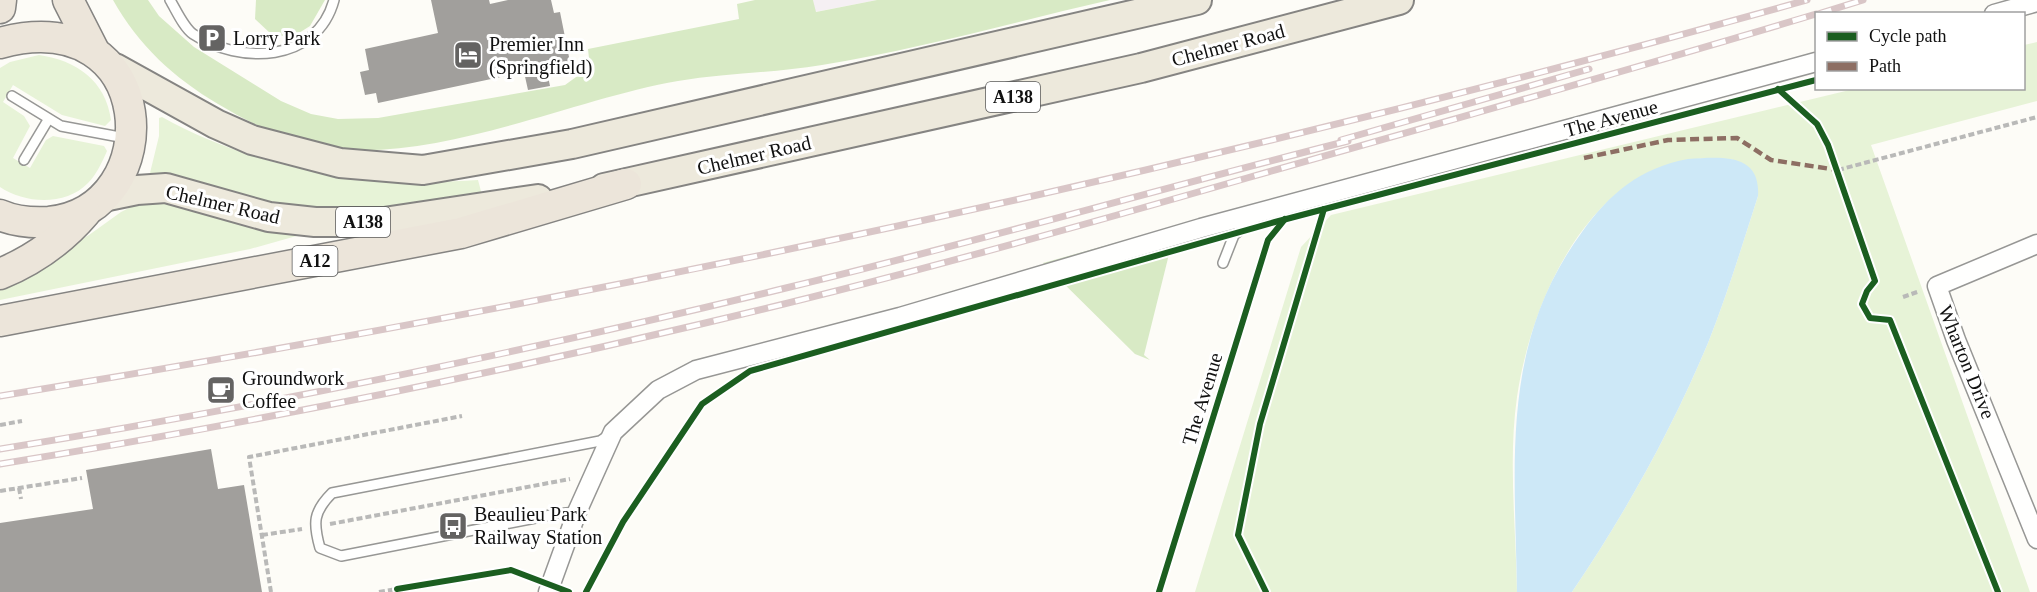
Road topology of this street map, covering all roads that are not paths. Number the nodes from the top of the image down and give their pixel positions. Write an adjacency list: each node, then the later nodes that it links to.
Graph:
1 (1, 0): 8 (highway)
2 (68, 0): 11 (highway)
3 (170, 0): 4 (lane)
4 (334, 0)
5 (1197, 0): 11 (main road)
6 (1399, 0): 17 (main road, Chelmer Road / A138)
7 (2037, 2): 9 (street)
8 (0, 8)
9 (2001, 12)
10 (0, 43): 11 (highway)
11 (105, 59): 15 (highway)
12 (1815, 62): 19 (street, The Avenue)
13 (12, 96): 14 (lane)
14 (48, 120): 15 (lane); 16 (lane)
15 (130, 139): 18 (highway)
16 (24, 160)
17 (626, 184): 18 (main road, Chelmer Road / A138); 24 (highway, A12)
18 (94, 205): 20 (highway); 23 (highway)
19 (1262, 213): 22 (lane, The Avenue); 25 (street)
20 (7, 220)
21 (2037, 244): 27 (street, Wharton Drive)
22 (1223, 263)
23 (0, 274)
24 (0, 321)
25 (614, 432): 26 (street); 26 (lane)
26 (577, 512): 28 (street)
27 (2037, 539)
28 (548, 592)

